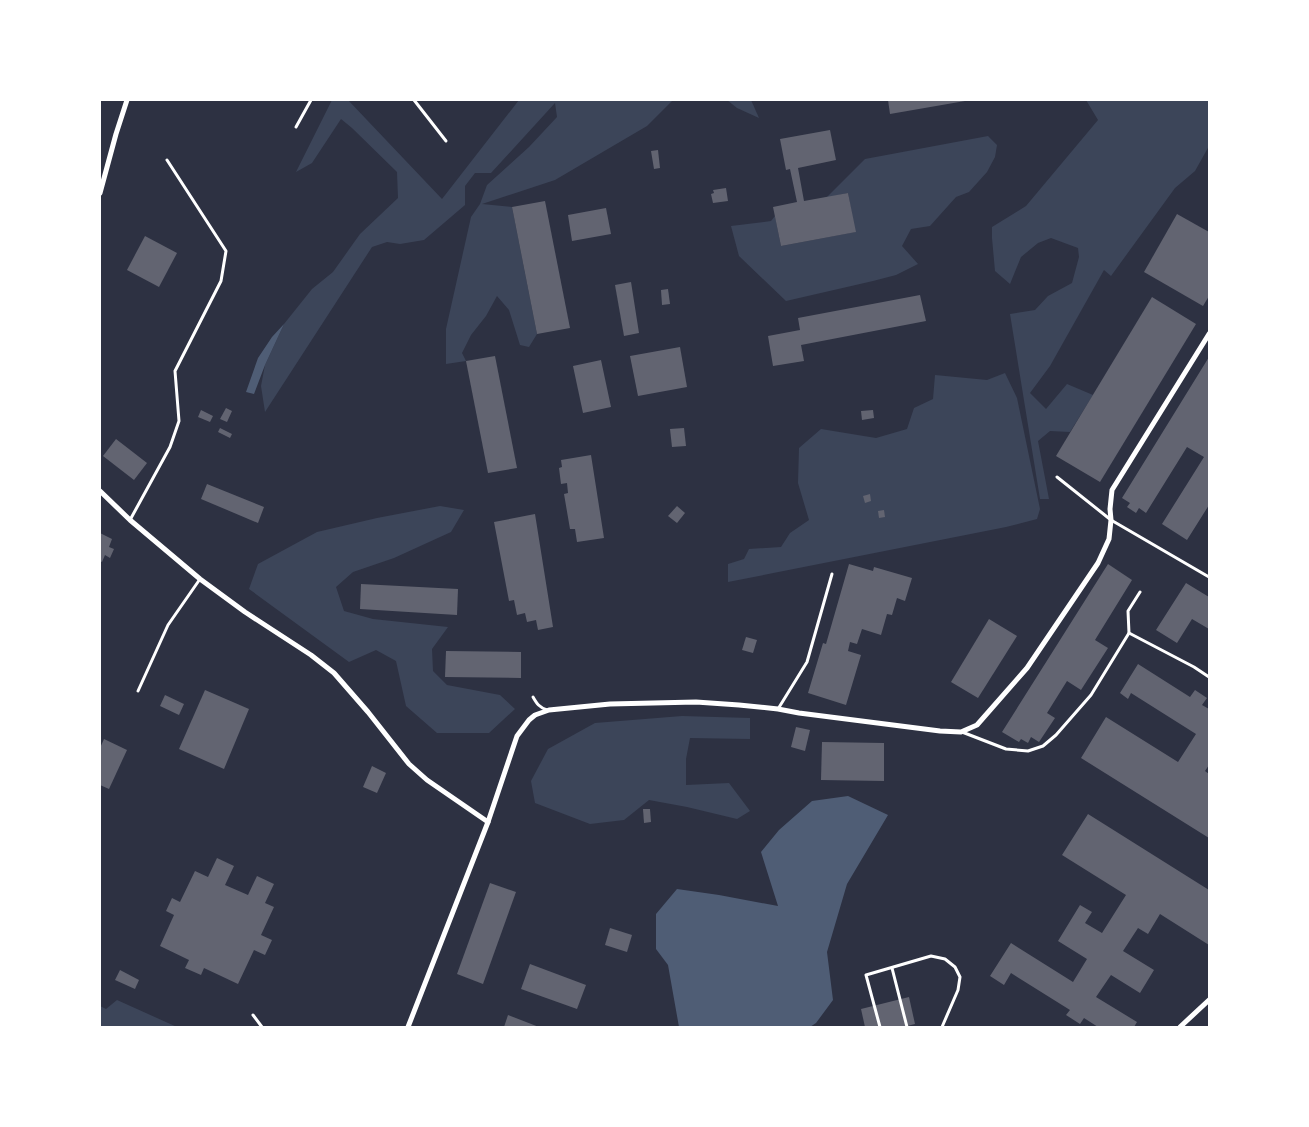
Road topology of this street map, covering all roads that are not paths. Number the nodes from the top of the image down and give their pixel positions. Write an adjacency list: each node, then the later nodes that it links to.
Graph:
1 (127, 100): 7 (street)
2 (311, 100): 4 (lane)
3 (414, 100): 5 (lane)
4 (296, 127)
5 (446, 141)
6 (167, 160): 11 (lane)
7 (100, 193)
8 (1209, 334): 12 (street)
9 (1057, 477): 12 (lane)
10 (100, 491): 11 (street)
11 (130, 520): 15 (street)
12 (1111, 520): 14 (lane); 23 (street)
13 (832, 574): 21 (lane)
14 (1209, 577)
15 (200, 579): 19 (lane); 24 (street)
16 (1140, 592): 17 (lane)
17 (1129, 633): 18 (lane); 23 (lane)
18 (1209, 677)
19 (138, 691)
20 (534, 697): 22 (lane)
21 (778, 709): 22 (street); 23 (street)
22 (549, 710): 24 (street)
23 (961, 732)
24 (488, 822): 29 (street)
25 (892, 968): 30 (lane); 31 (lane); 32 (lane)
26 (1209, 1000): 33 (street)
27 (254, 1015): 28 (lane)
28 (262, 1027)
29 (408, 1027)
30 (880, 1027)
31 (907, 1027)
32 (942, 1027)
33 (1180, 1027)

